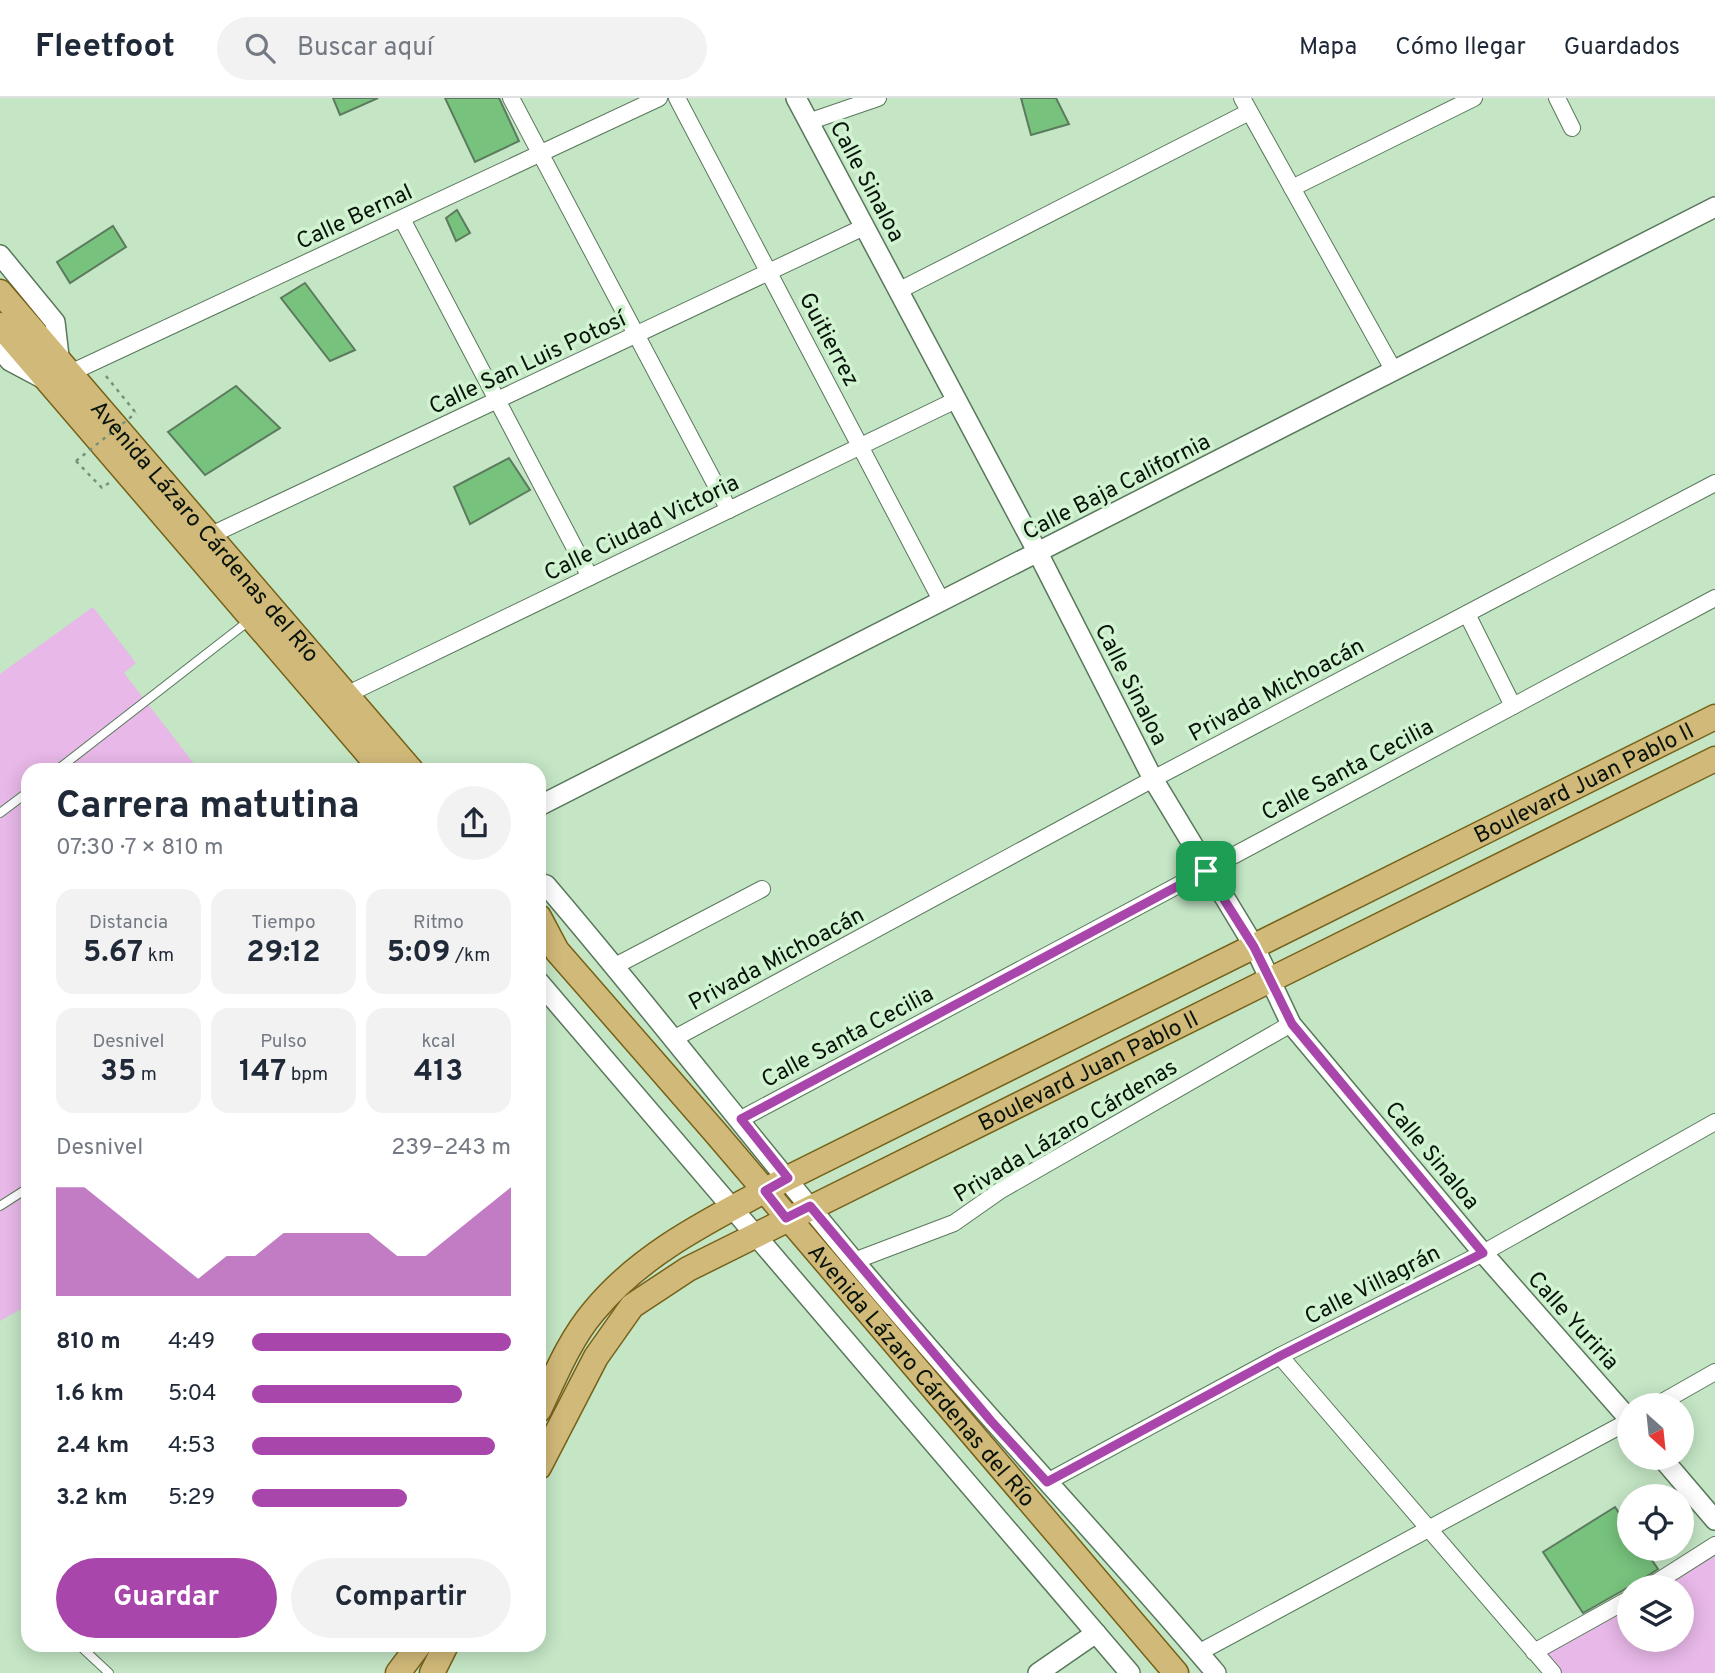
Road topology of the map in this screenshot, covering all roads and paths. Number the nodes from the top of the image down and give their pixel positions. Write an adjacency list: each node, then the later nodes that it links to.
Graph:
1 (511, 98): 11 (street)
2 (659, 98): 11 (street, Calle Bernal)
3 (677, 98): 17 (street, Guitierrez)
4 (796, 98): 9 (street, Calle Sinaloa)
5 (878, 98): 9 (street)
6 (1474, 98): 12 (street)
7 (1557, 98): 10 (street)
8 (1246, 105): 12 (street); 18 (street)
9 (808, 122): 15 (street, Calle Sinaloa)
10 (1572, 128)
11 (539, 155): 14 (street, Calle Bernal); 21 (street)
12 (1292, 188): 24 (street)
13 (1715, 207): 24 (street, Calle Baja California)
14 (402, 219): 23 (street, Calle Bernal); 27 (street)
15 (864, 227): 17 (street, Calle San Luis Potosí); 18 (street, Calle Sinaloa)
16 (0, 255): 25 (street)
17 (769, 273): 21 (street, Calle San Luis Potosí); 28 (street, Guitierrez)
18 (898, 290): 26 (street, Calle Sinaloa)
19 (0, 292): 25 (main road, Avenida Lázaro Cárdenas del Río)
20 (0, 324): 25 (main road, Avenida Lázaro Cárdenas del Río)
21 (636, 336): 27 (street, Calle San Luis Potosí); 31 (street)
22 (0, 350): 25 (street)
23 (96, 362): 25 (street, Calle Bernal); 30 (path, bridge)
24 (1394, 371): 33 (street, Calle Baja California)
25 (57, 373): 32 (main road, Avenida Lázaro Cárdenas del Río); 37 (main road, Avenida Lázaro Cárdenas del Río)
26 (956, 400): 28 (street, Calle Ciudad Victoria); 33 (street, Calle Sinaloa)
27 (498, 401): 32 (street, Calle San Luis Potosí); 34 (street)
28 (861, 446): 31 (street, Calle Ciudad Victoria); 36 (street, Guitierrez)
29 (1715, 483): 38 (street, Privada Michoacán)
30 (103, 488)
31 (729, 510): 34 (street, Calle Ciudad Victoria)
32 (209, 536): 37 (main road, Avenida Lázaro Cárdenas del Río)
33 (1038, 553): 36 (street, Calle Baja California); 46 (street, Calle Sinaloa)
34 (590, 577): 39 (street, Calle Ciudad Victoria)
35 (1715, 598): 40 (street, Calle Santa Cecilia)
36 (942, 602): 48 (street, Calle Baja California)
37 (260, 612): 39 (main road, Avenida Lázaro Cárdenas del Río); 43 (lane); 44 (main road, Avenida Lázaro Cárdenas del Río)
38 (1467, 614): 40 (street); 46 (street, Privada Michoacán)
39 (346, 695): 45 (main road, Avenida Lázaro Cárdenas del Río)
40 (1513, 706): 50 (street, Calle Santa Cecilia)
41 (1715, 717): 54 (main road, Boulevard Juan Pablo II)
42 (1715, 759): 56 (main road, Boulevard Juan Pablo II)
43 (66, 763)
44 (377, 763)
45 (405, 763)
46 (1153, 779): 50 (street, Calle Sinaloa); 59 (street, Privada Michoacán)
47 (21, 797): 49 (lane)
48 (546, 802)
49 (0, 813)
50 (1206, 871): 54 (street, Calle Sinaloa); 60 (street, Calle Santa Cecilia)
51 (546, 886): 55 (street, Avenida Lázaro Cárdenas del Río)
52 (762, 888): 55 (street)
53 (548, 947): 63 (main road, Avenida Lázaro Cárdenas del Río)
54 (1254, 947): 56 (street, Calle Sinaloa); 62 (main road, Boulevard Juan Pablo II)
55 (615, 965): 59 (street, Avenida Lázaro Cárdenas del Río)
56 (1270, 979): 58 (street, Calle Sinaloa); 66 (main road, Boulevard Juan Pablo II)
57 (546, 990): 67 (street, Avenida Lázaro Cárdenas del Río)
58 (1292, 1024): 70 (street, Calle Sinaloa); 71 (street, Privada Lázaro Cárdenas)
59 (675, 1038): 60 (street, Avenida Lázaro Cárdenas del Río)
60 (741, 1119): 62 (street, Avenida Lázaro Cárdenas del Río)
61 (1715, 1122): 70 (street, Calle Villagrán)
62 (788, 1178): 63 (main road, Boulevard Juan Pablo II); 66 (street, Avenida Lázaro Cárdenas del Río)
63 (765, 1191): 67 (main road, Boulevard Juan Pablo II); 68 (main road, Avenida Lázaro Cárdenas del Río)
64 (21, 1192): 65 (lane)
65 (0, 1206)
66 (810, 1206): 68 (main road, Boulevard Juan Pablo II); 71 (street, Avenida Lázaro Cárdenas del Río)
67 (731, 1208): 69 (street, Avenida Lázaro Cárdenas del Río); 75 (main road, Boulevard Juan Pablo II)
68 (786, 1218): 69 (main road, Boulevard Juan Pablo II); 97 (main road, Avenida Lázaro Cárdenas del Río)
69 (755, 1234): 78 (main road, Boulevard Juan Pablo II); 86 (street, Avenida Lázaro Cárdenas del Río)
70 (1483, 1253): 72 (street, Calle Villagrán); 76 (street, Calle Yuriria)
71 (854, 1261): 80 (street, Avenida Lázaro Cárdenas del Río)
72 (1280, 1356): 80 (street, Calle Villagrán); 82 (street)
73 (1715, 1372): 74 (street)
74 (1678, 1393)
75 (546, 1396)
76 (1617, 1406)
77 (1617, 1427): 82 (street)
78 (546, 1453)
79 (1672, 1470): 81 (street)
80 (1047, 1482): 91 (street, Avenida Lázaro Cárdenas del Río)
81 (1715, 1520)
82 (1428, 1530): 90 (street); 91 (street)
83 (1715, 1545): 84 (street)
84 (1668, 1575)
85 (1617, 1606): 90 (street)
86 (1096, 1633): 95 (street); 96 (street, Avenida Lázaro Cárdenas del Río)
87 (86, 1652): 92 (lane)
88 (414, 1652): 93 (main road)
89 (442, 1652): 94 (main road)
90 (1534, 1652): 99 (street)
91 (1198, 1653): 98 (street, Avenida Lázaro Cárdenas del Río)
92 (109, 1673)
93 (398, 1673)
94 (432, 1673)
95 (1038, 1673)
96 (1130, 1673)
97 (1176, 1673)
98 (1216, 1673)
99 (1553, 1673)

